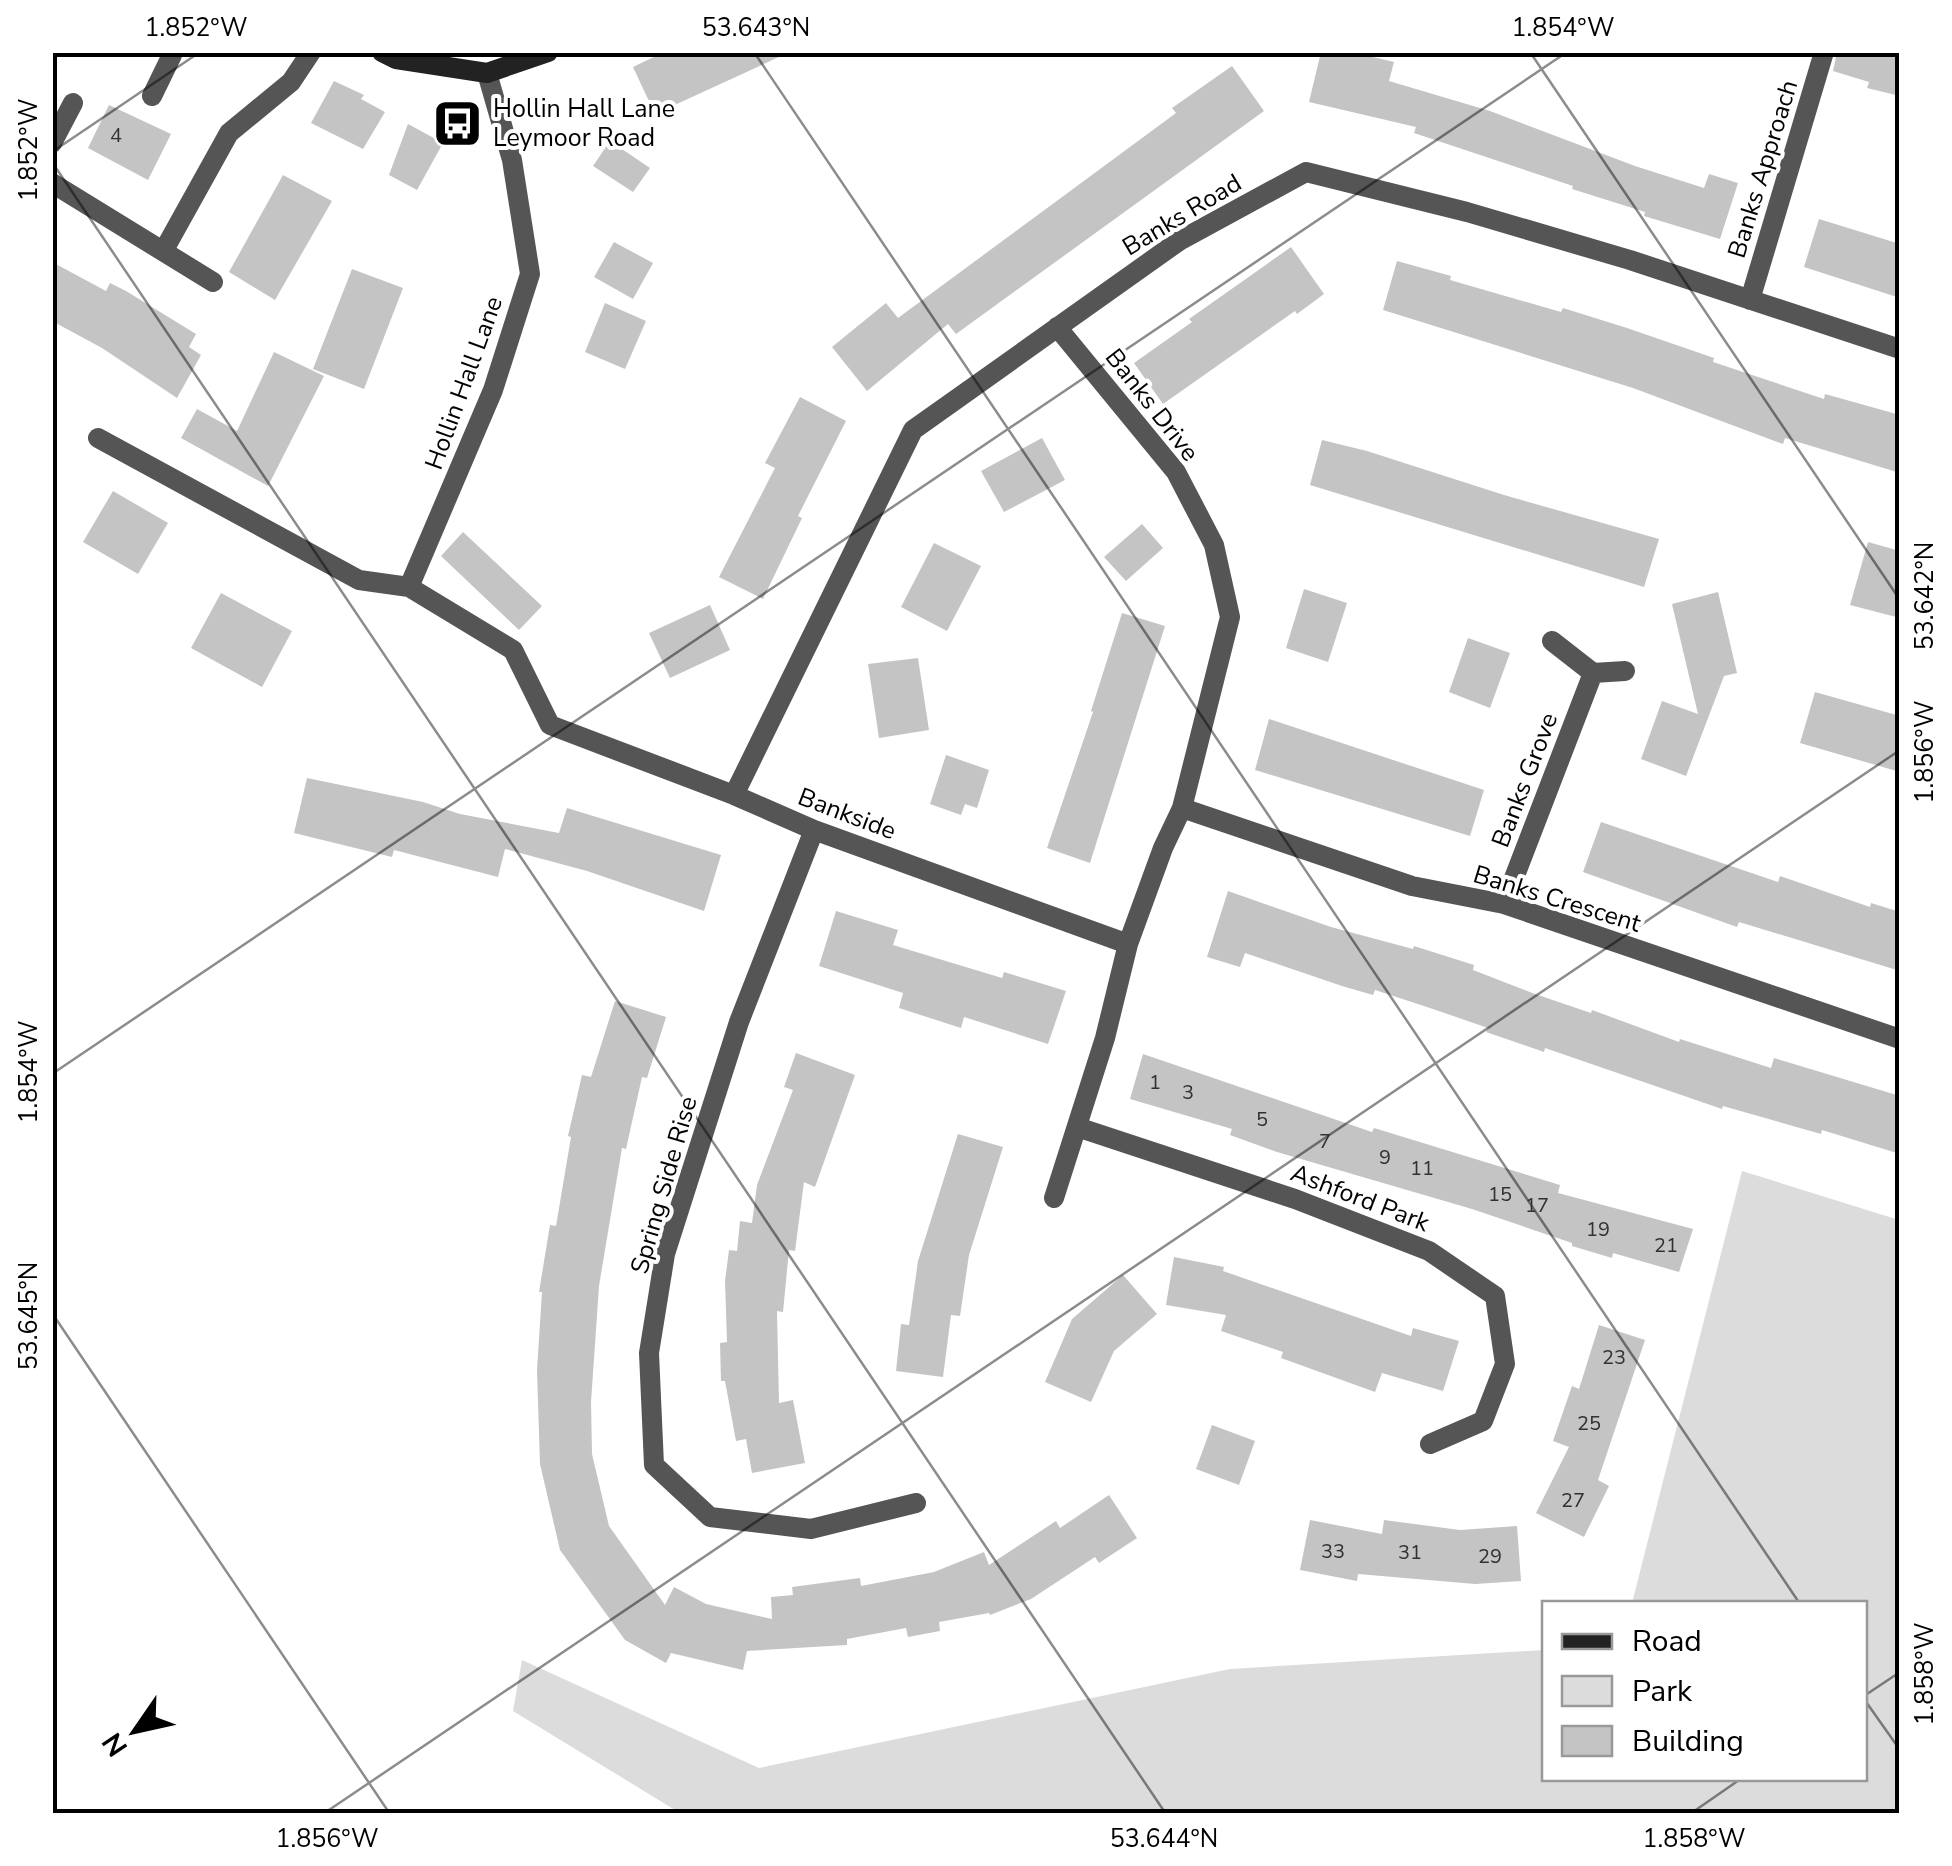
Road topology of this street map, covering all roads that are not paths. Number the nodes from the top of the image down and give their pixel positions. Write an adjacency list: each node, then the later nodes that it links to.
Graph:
1 (311, 52): 11 (street)
2 (382, 52): 6 (street)
3 (548, 52): 6 (street)
4 (1824, 52): 13 (street, Banks Approach)
5 (172, 55): 7 (street)
6 (487, 73): 17 (street, Hollin Hall Lane)
7 (152, 96)
8 (73, 103): 9 (street)
9 (52, 143)
10 (52, 183): 11 (street)
11 (164, 250): 12 (street)
12 (212, 282)
13 (1750, 300): 14 (street, Banks Road); 15 (street, Banks Road)
14 (1058, 327): 21 (street, Banks Road); 22 (street, Banks Drive)
15 (1900, 349)
16 (98, 438): 17 (street)
17 (409, 587): 21 (street, Bankside)
18 (1552, 642): 20 (street)
19 (1625, 671): 20 (street)
20 (1593, 673): 24 (street, Banks Grove)
21 (734, 794): 23 (street, Bankside)
22 (1182, 808): 24 (street, Banks Crescent); 25 (street)
23 (814, 830): 25 (street, Bankside); 30 (street, Spring Side Rise)
24 (1504, 904): 26 (street, Banks Crescent)
25 (1128, 944): 27 (street)
26 (1900, 1039)
27 (1077, 1128): 28 (street); 29 (street, Ashford Park)
28 (1054, 1198)
29 (1430, 1444)
30 (916, 1503)

